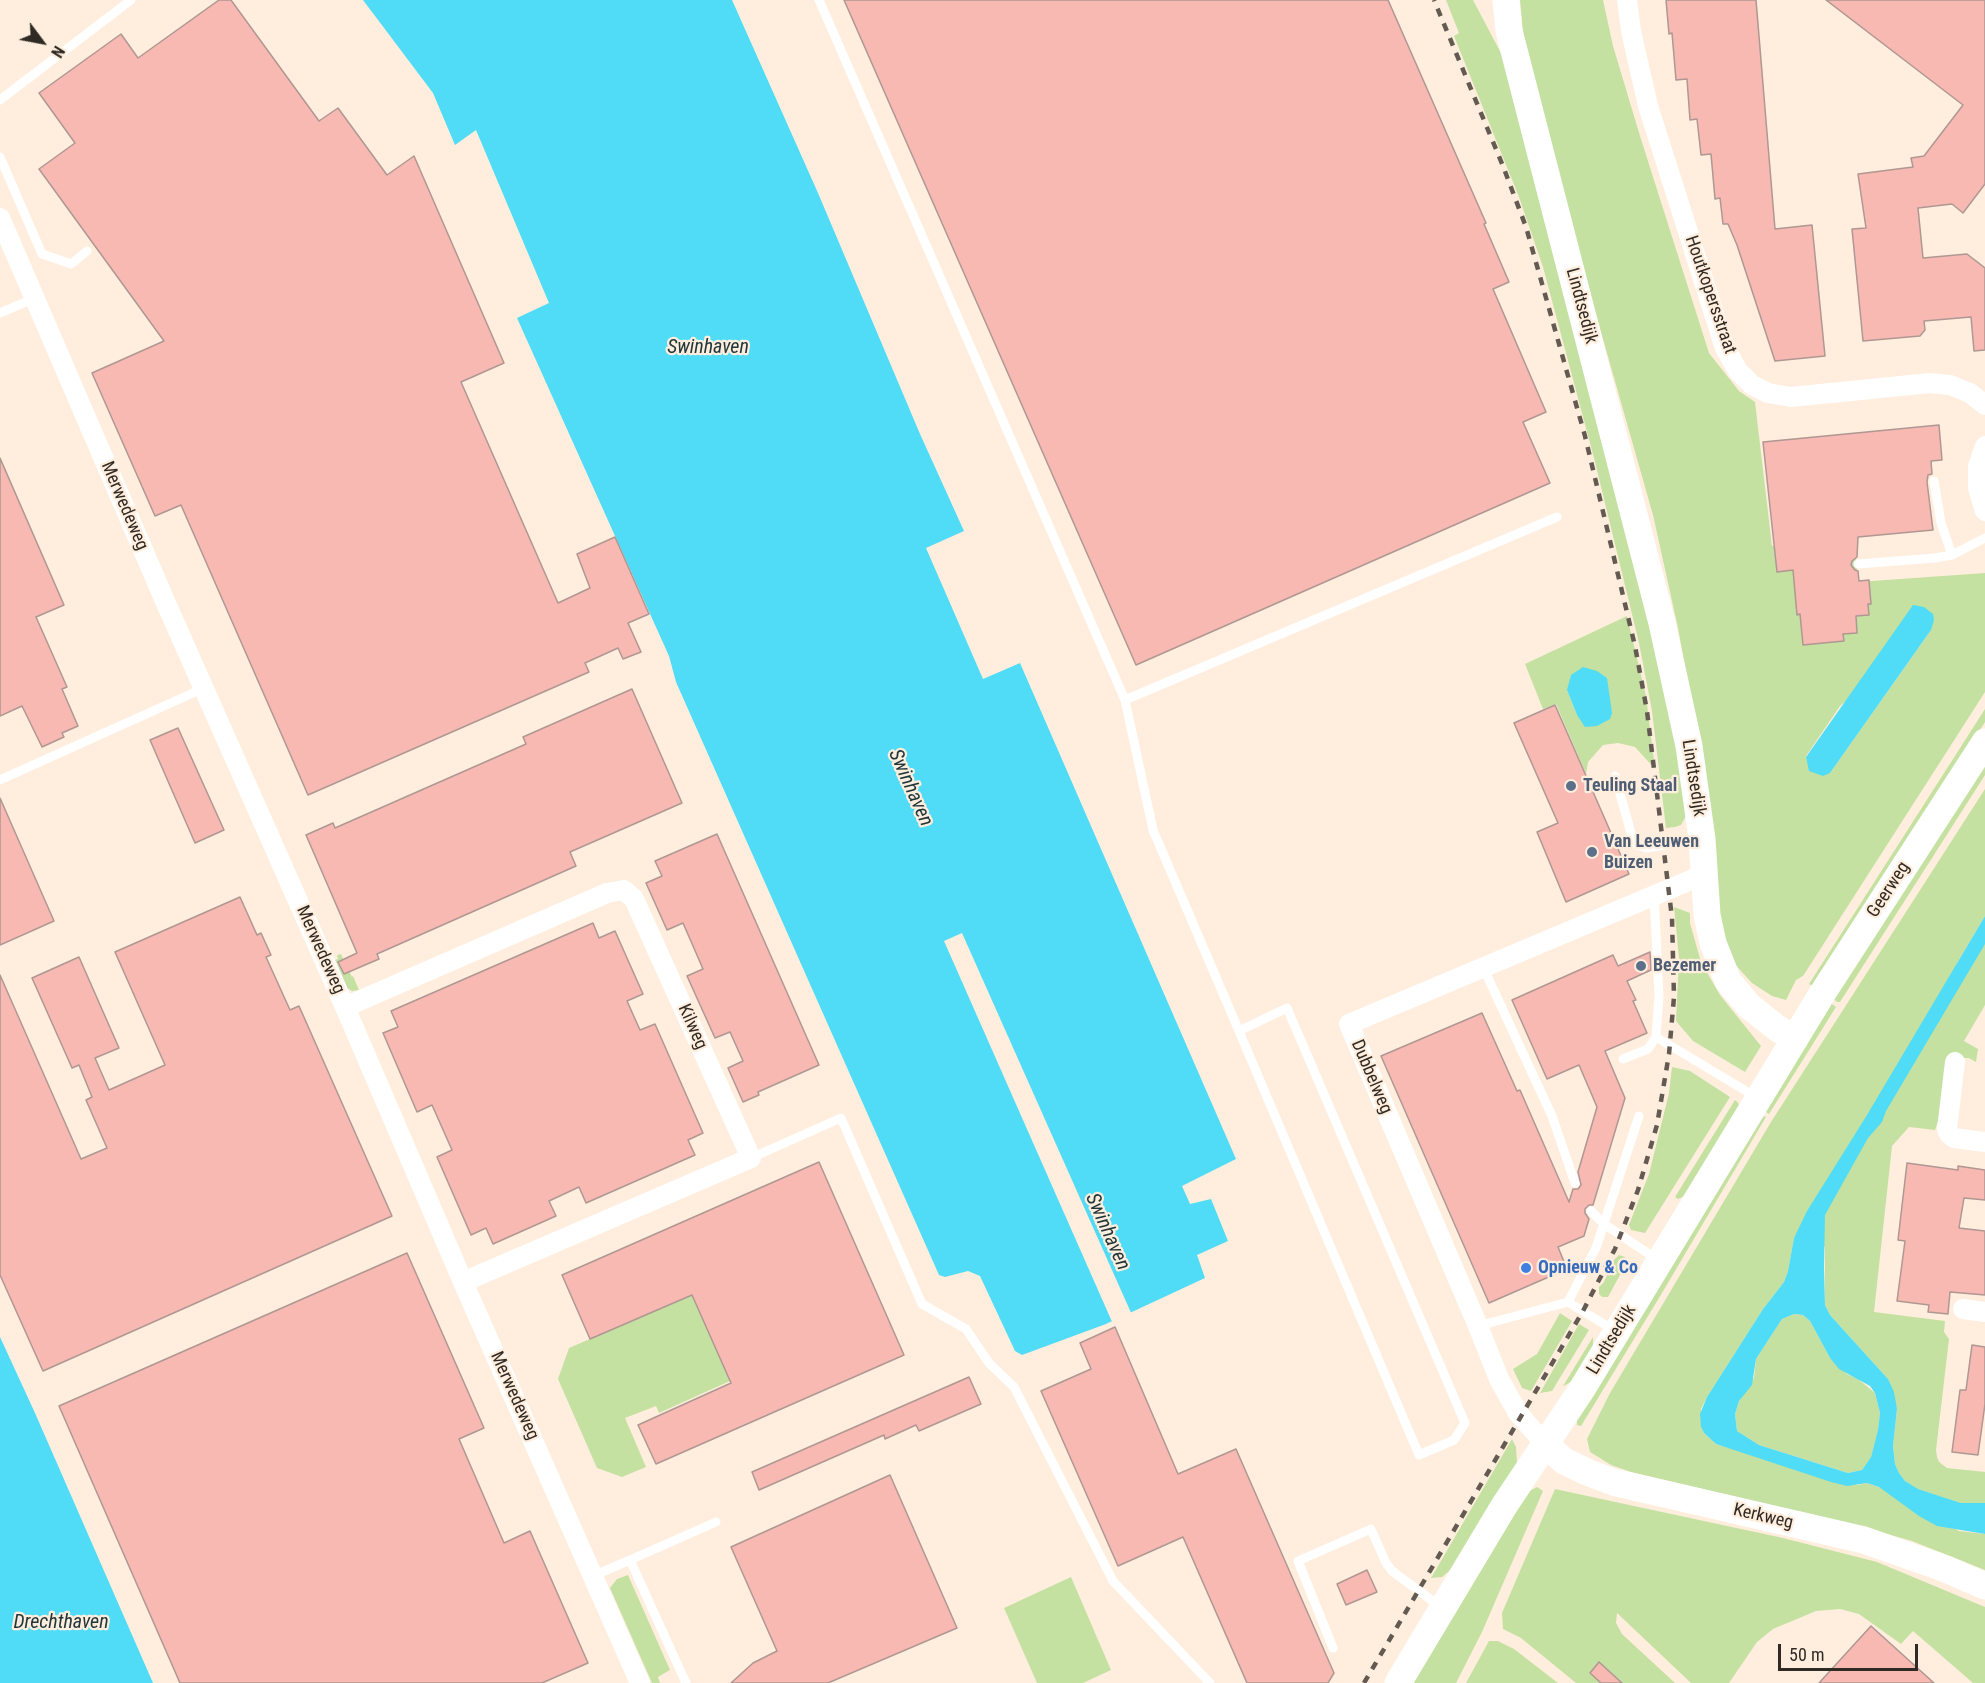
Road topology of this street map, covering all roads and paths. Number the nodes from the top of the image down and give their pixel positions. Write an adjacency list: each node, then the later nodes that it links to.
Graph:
1 (130, 0): 5 (lane)
2 (819, 0): 20 (lane)
3 (1627, 0): 11 (street, Houtkopersstraat)
4 (1501, 4): 24 (main road, Lindtsedijk)
5 (0, 100)
6 (0, 157): 8 (lane)
7 (0, 218): 9 (street, Merwedeweg)
8 (87, 251)
9 (34, 298): 10 (lane); 19 (street, Merwedeweg)
10 (0, 313)
11 (1985, 405)
12 (1985, 446): 14 (street)
13 (1935, 481): 17 (lane)
14 (1985, 511)
15 (1557, 517): 20 (lane)
16 (1985, 538): 17 (lane)
17 (1952, 555): 18 (lane)
18 (1858, 564)
19 (204, 688): 23 (lane); 28 (street, Merwedeweg)
20 (1125, 700): 29 (lane)
21 (1985, 742): 31 (main road, Geerweg)
22 (1615, 776): 24 (lane)
23 (0, 780)
24 (1702, 838): 25 (main road, Lindtsedijk)
25 (1705, 874): 26 (street, Dubbelweg); 31 (main road, Lindtsedijk)
26 (1654, 895): 27 (street, Dubbelweg); 30 (lane)
27 (1483, 967): 38 (lane); 46 (street, Dubbelweg)
28 (345, 1006): 37 (street, Kilweg); 42 (street, Merwedeweg)
29 (1239, 1031): 29 (lane)
30 (1656, 1037): 32 (lane); 34 (lane)
31 (1795, 1039): 34 (main road, Lindtsedijk)
32 (1623, 1059)
33 (1955, 1062): 36 (street)
34 (1758, 1098): 41 (main road, Lindtsedijk)
35 (1639, 1116): 40 (lane)
36 (1985, 1142)
37 (751, 1158): 42 (street); 57 (lane)
38 (1575, 1183)
39 (1592, 1211): 40 (lane)
40 (1604, 1224): 41 (lane); 43 (lane)
41 (1660, 1261): 47 (main road, Lindtsedijk)
42 (463, 1282): 51 (street, Merwedeweg)
43 (1568, 1302): 46 (lane); 47 (lane)
44 (1963, 1309): 45 (street)
45 (1985, 1312)
46 (1478, 1326): 48 (street, Dubbelweg)
47 (1617, 1332): 48 (main road, Lindtsedijk)
48 (1545, 1444): 52 (main road, Kerkweg); 53 (main road, Lindtsedijk)
49 (716, 1522): 50 (lane)
50 (630, 1560): 51 (lane); 56 (lane)
51 (593, 1576): 55 (street, Merwedeweg)
52 (1985, 1586)
53 (1442, 1608): 54 (lane); 58 (main road, Lindtsedijk)
54 (1333, 1648)
55 (640, 1683)
56 (686, 1683)
57 (1210, 1683)
58 (1398, 1683)

